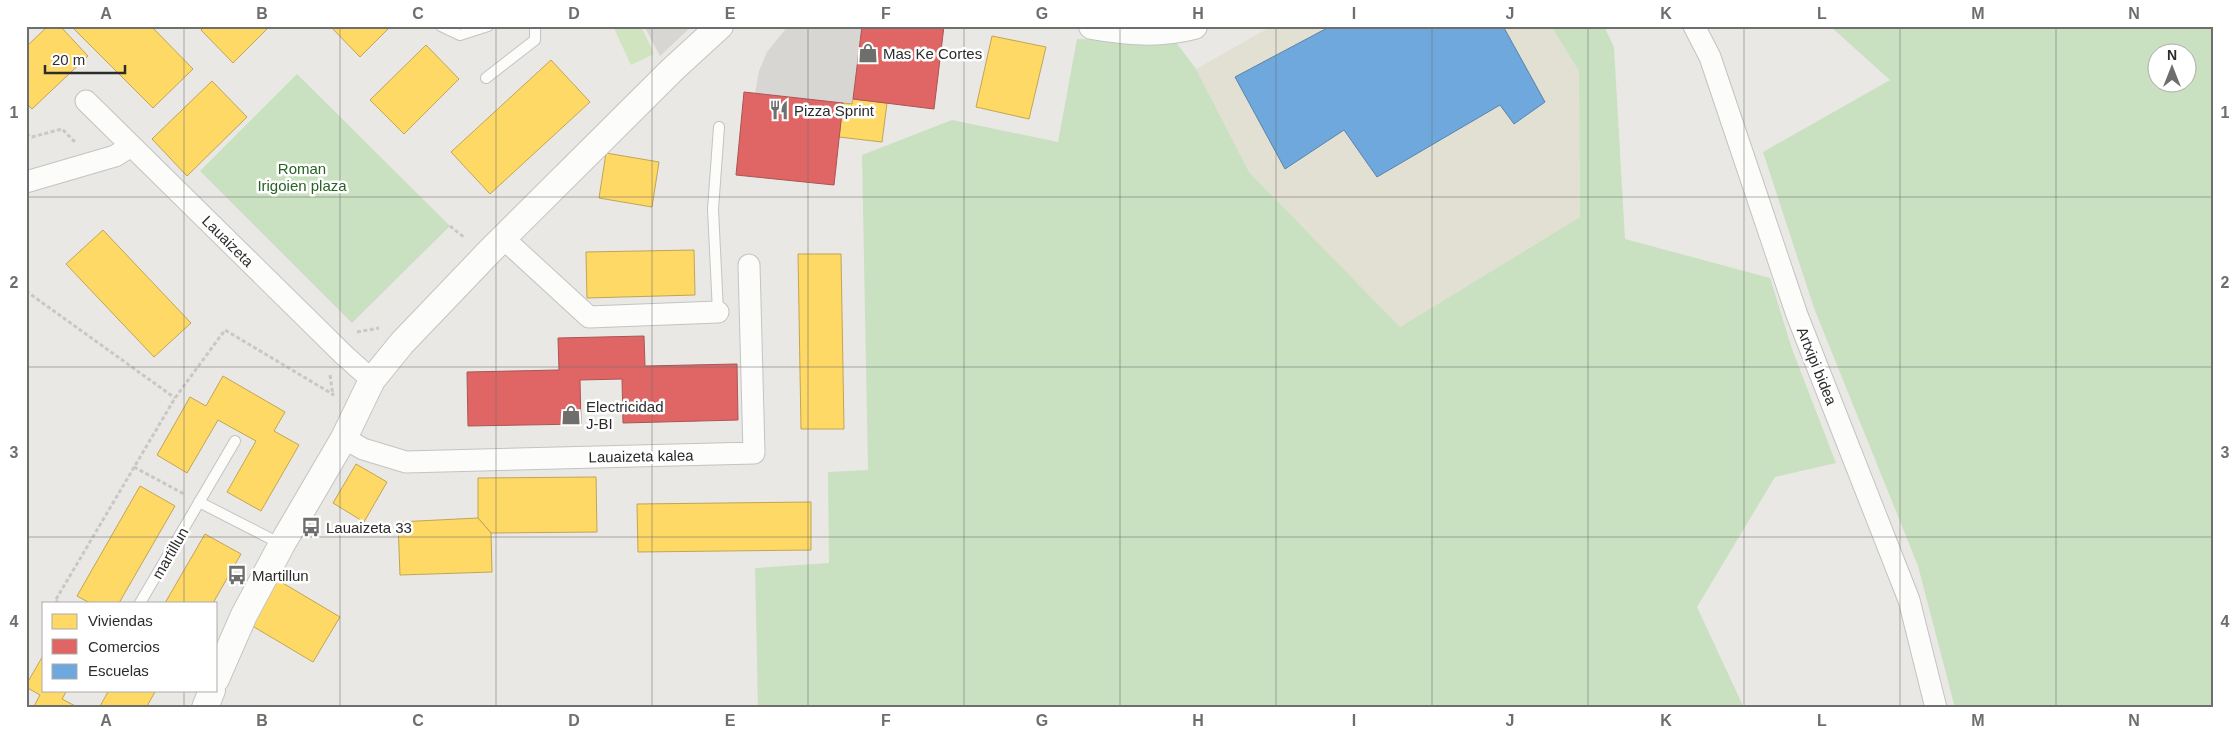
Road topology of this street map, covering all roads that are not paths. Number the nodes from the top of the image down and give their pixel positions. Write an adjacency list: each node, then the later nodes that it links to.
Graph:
1 (441, 26): 2 (lane)
2 (488, 26)
3 (535, 26): 8 (lane)
4 (720, 26): 13 (street)
5 (1092, 26): 6 (street)
6 (1194, 26)
7 (1694, 26): 25 (street, Artxipi bidea)
8 (486, 78)
9 (86, 101): 11 (street, Lauaizeta)
10 (719, 127): 15 (lane)
11 (131, 146): 12 (street); 16 (street, Lauaizeta)
12 (26, 182)
13 (503, 238): 15 (street); 16 (street)
14 (749, 265): 17 (street, Lauaizeta kalea)
15 (718, 312)
16 (372, 380): 17 (street)
17 (344, 438): 20 (street)
18 (235, 441): 19 (lane, martillun)
19 (199, 502): 20 (lane); 21 (lane, martillun)
20 (282, 544): 22 (street)
21 (141, 602)
22 (218, 674)
23 (211, 692): 24 (street)
24 (205, 708)
25 (1936, 708)

